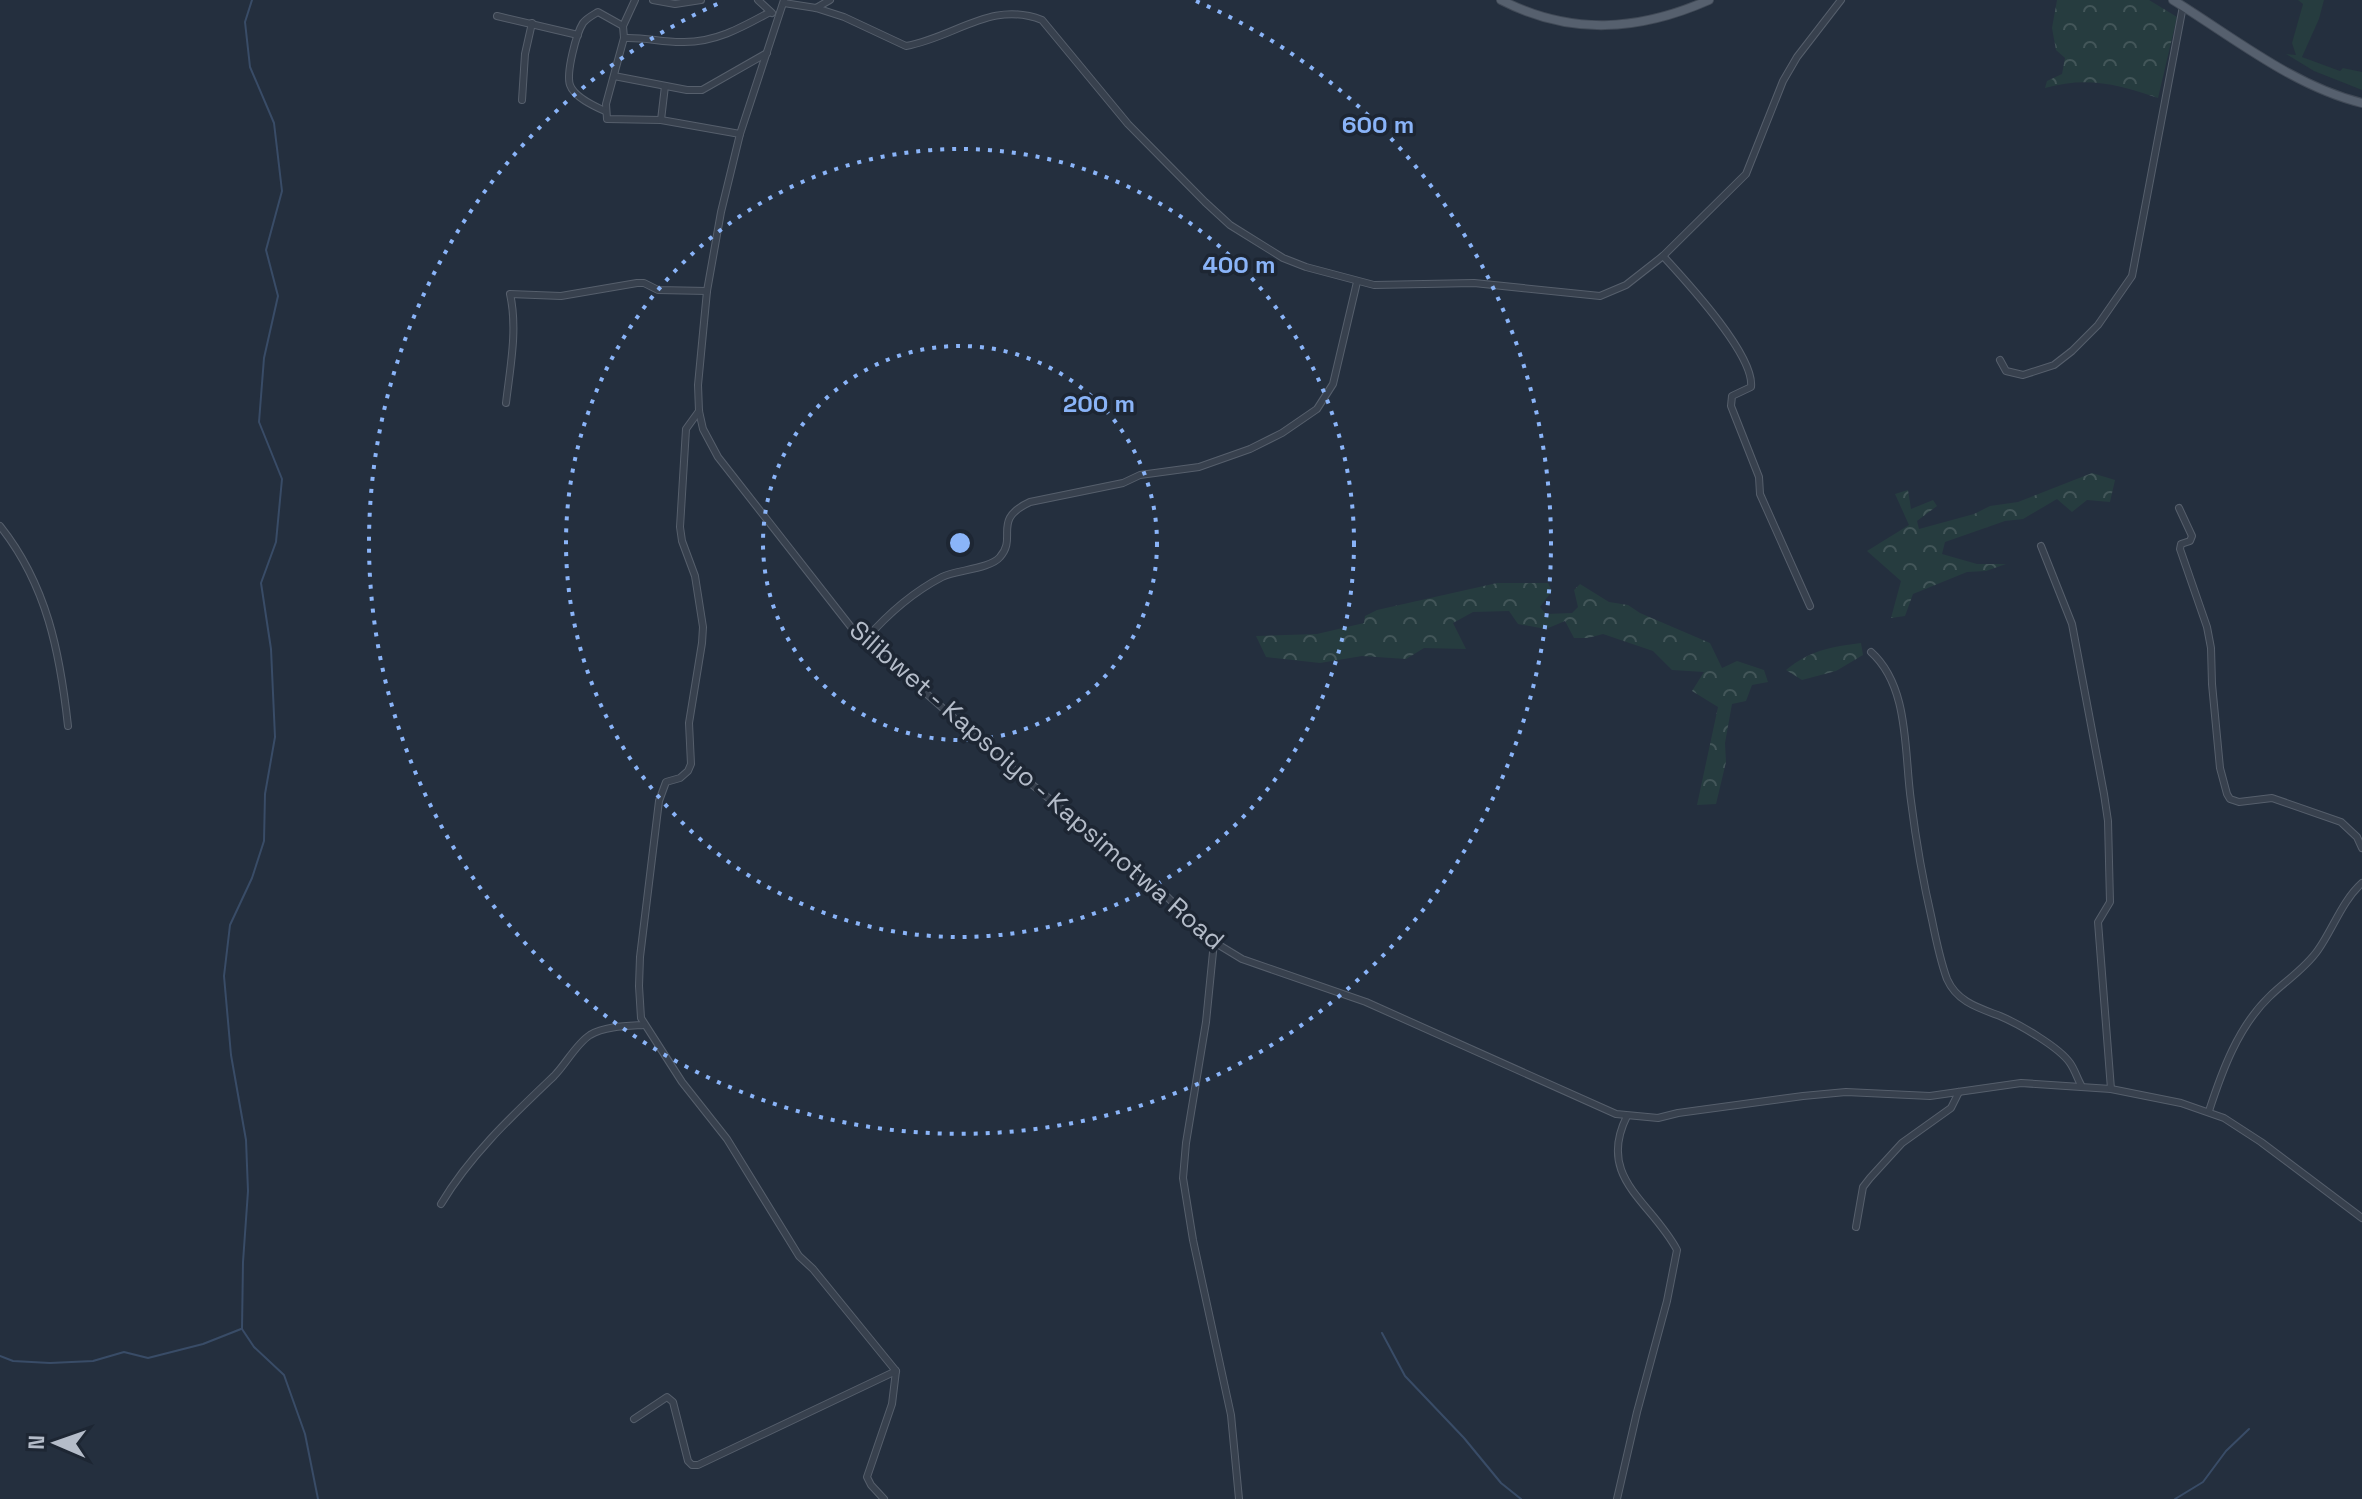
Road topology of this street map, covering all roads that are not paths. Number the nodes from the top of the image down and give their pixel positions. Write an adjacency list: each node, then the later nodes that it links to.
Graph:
1 (635, 0): 17 (street)
2 (653, 0): 3 (street)
3 (701, 0)
4 (758, 0): 13 (street)
5 (830, 0): 12 (street)
6 (1501, 0): 7 (main road)
7 (1709, 0)
8 (1841, 0): 28 (street)
9 (2173, 0): 11 (main road)
10 (784, 1): 12 (street); 15 (street, Silibwet - Kapsoiyo - Kapsimotwa Road)
11 (2183, 6): 24 (main road); 31 (street)
12 (816, 8): 29 (street)
13 (770, 12): 15 (street); 19 (street)
14 (497, 16): 16 (street)
15 (779, 16): 20 (street, Silibwet - Kapsoiyo - Kapsimotwa Road)
16 (532, 23): 18 (street); 23 (street)
17 (623, 26): 18 (street); 19 (street)
18 (578, 35): 25 (street)
19 (624, 38): 21 (street)
20 (767, 53): 22 (street); 27 (street, Silibwet - Kapsoiyo - Kapsimotwa Road)
21 (614, 76): 22 (street); 25 (street)
22 (665, 86): 26 (street)
23 (522, 100)
24 (2362, 103)
25 (605, 111): 26 (street)
26 (661, 120): 27 (street)
27 (740, 134): 30 (street, Silibwet - Kapsoiyo - Kapsimotwa Road)
28 (1663, 256): 29 (street); 37 (street)
29 (1357, 282): 38 (street)
30 (707, 291): 32 (street); 33 (street, Silibwet - Kapsoiyo - Kapsimotwa Road)
31 (2000, 360)
32 (506, 403)
33 (699, 411): 38 (street, Silibwet - Kapsoiyo - Kapsimotwa Road); 44 (street)
34 (2179, 508): 41 (street)
35 (0, 526): 40 (street)
36 (2041, 546): 46 (street)
37 (1810, 606)
38 (865, 640): 43 (street, Silibwet - Kapsoiyo - Kapsimotwa Road)
39 (1871, 652): 45 (street)
40 (68, 726)
41 (2362, 848)
42 (2362, 883): 48 (street)
43 (1214, 942): 49 (street, Silibwet - Kapsoiyo - Kapsimotwa Road); 56 (street)
44 (644, 1025): 50 (street); 53 (street)
45 (2081, 1085): 46 (street, Silibwet - Kapsoiyo - Kapsimotwa Road); 47 (street, Silibwet - Kapsoiyo - Kapsimotwa Road)
46 (2111, 1089): 48 (street, Silibwet - Kapsoiyo - Kapsimotwa Road)
47 (1959, 1092): 49 (street, Silibwet - Kapsoiyo - Kapsimotwa Road); 52 (street)
48 (2209, 1111): 51 (street, Silibwet - Kapsoiyo - Kapsimotwa Road)
49 (1627, 1116): 57 (street)
50 (441, 1204)
51 (2362, 1218)
52 (1856, 1227)
53 (896, 1371): 54 (street); 55 (street)
54 (634, 1419)
55 (884, 1499)
56 (1239, 1499)
57 (1617, 1499)

